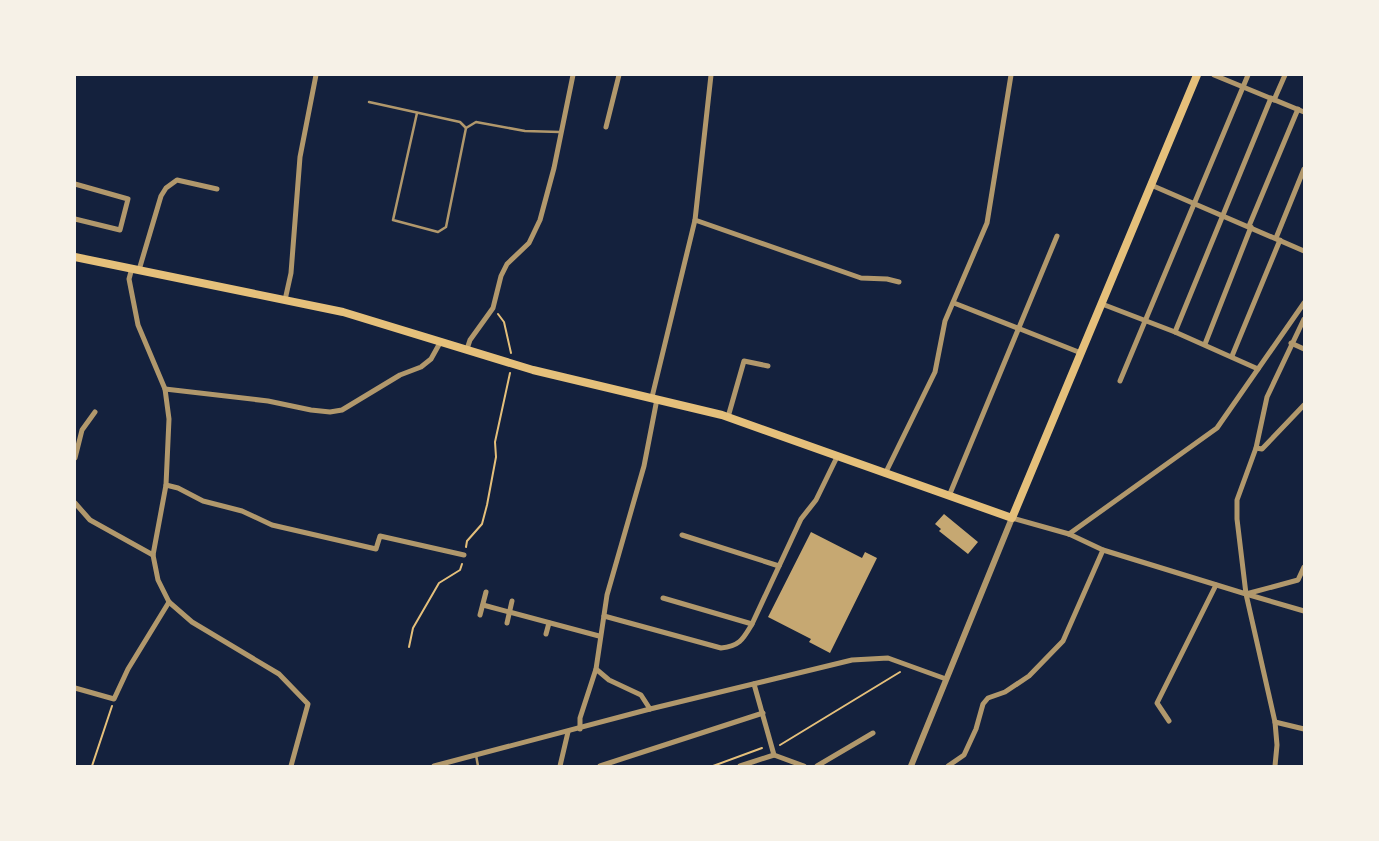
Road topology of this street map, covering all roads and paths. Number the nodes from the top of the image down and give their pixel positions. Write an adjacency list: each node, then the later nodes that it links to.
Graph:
1 (316, 75): 34 (street)
2 (573, 75): 18 (street)
3 (619, 75): 16 (street)
4 (711, 75): 26 (street)
5 (1010, 75): 36 (street)
6 (1197, 75): 21 (main road)
7 (1214, 75): 10 (street)
8 (1248, 75): 10 (street)
9 (1285, 75): 11 (street)
10 (1243, 87): 11 (street); 23 (street)
11 (1273, 99): 13 (street); 24 (street)
12 (369, 102): 15 (lane)
13 (1298, 109): 14 (street); 27 (street)
14 (1304, 112)
15 (417, 113): 17 (lane); 17 (lane)
16 (606, 127)
17 (466, 128): 18 (lane)
18 (562, 132): 38 (street)
19 (1304, 169): 29 (street)
20 (75, 184): 25 (street)
21 (1151, 184): 23 (street); 37 (main road)
22 (217, 189): 32 (street)
23 (1194, 203): 24 (street); 40 (street)
24 (1223, 215): 27 (street); 42 (street)
25 (75, 219)
26 (695, 220): 33 (street); 55 (street)
27 (1250, 227): 29 (street); 45 (street)
28 (1057, 236): 41 (street)
29 (1278, 239): 30 (street); 49 (street)
30 (1304, 251)
31 (75, 257): 32 (main road)
32 (135, 269): 34 (main road); 54 (street)
33 (899, 282)
34 (285, 300): 43 (main road)
35 (1304, 302): 52 (street)
36 (954, 303): 41 (street); 62 (street)
37 (1102, 304): 40 (street); 48 (main road)
38 (493, 308): 46 (street); 50 (path)
39 (1304, 319): 44 (street)
40 (1145, 322): 42 (street); 53 (street)
41 (1018, 328): 48 (street); 64 (street)
42 (1175, 332): 45 (street)
43 (441, 341): 46 (main road); 54 (street)
44 (1291, 343): 47 (street); 59 (street)
45 (1204, 344): 49 (street)
46 (467, 349): 50 (main road)
47 (1304, 349)
48 (1081, 354): 66 (main road)
49 (1232, 356): 52 (street)
50 (512, 363): 55 (main road); 71 (path)
51 (768, 366): 58 (street)
52 (1258, 369): 67 (street)
53 (1120, 382)
54 (165, 389): 63 (street)
55 (655, 398): 58 (main road); 84 (street)
56 (1304, 405): 59 (street)
57 (95, 412): 61 (street)
58 (728, 417): 60 (main road)
59 (1256, 448): 76 (street)
60 (837, 457): 62 (main road); 72 (street)
61 (75, 458)
62 (885, 474): 64 (main road)
63 (166, 485): 70 (street); 71 (street)
64 (948, 496): 66 (main road)
65 (75, 502): 70 (street)
66 (1012, 518): 67 (street); 93 (street)
67 (1070, 534): 69 (street)
68 (682, 535): 72 (street)
69 (1103, 550): 74 (street); 119 (street)
70 (153, 555): 79 (street)
71 (464, 555): 90 (path)
72 (779, 566): 87 (street)
73 (1304, 567): 76 (street)
74 (1216, 585): 76 (street); 99 (street)
75 (486, 592): 80 (street)
76 (1246, 594): 82 (street); 100 (street)
77 (663, 598): 87 (street)
78 (512, 601): 81 (street)
79 (170, 602): 96 (street); 109 (street)
80 (483, 605): 81 (street); 83 (street)
81 (510, 611): 85 (street); 86 (street)
82 (1304, 611)
83 (480, 615)
84 (604, 616): 87 (street); 89 (street)
85 (549, 623): 88 (street); 89 (street)
86 (507, 624)
87 (752, 624)
88 (546, 634)
89 (600, 636): 92 (street)
90 (409, 647)
91 (911, 665): 93 (street); 94 (street); 105 (path)
92 (596, 669): 97 (street); 101 (street)
93 (946, 679): 118 (street)
94 (754, 684): 97 (street); 98 (street)
95 (75, 688): 96 (street)
96 (114, 699): 108 (path)
97 (650, 709): 101 (street)
98 (763, 713): 105 (street); 113 (street)
99 (1169, 722)
100 (1275, 722): 102 (street); 120 (street)
101 (580, 729): 103 (street)
102 (1304, 729)
103 (568, 732): 106 (street); 112 (street)
104 (873, 733): 117 (street)
105 (772, 744): 107 (street); 114 (path)
106 (476, 755): 110 (street); 111 (lane)
107 (774, 755): 115 (street); 116 (street)
108 (92, 766)
109 (291, 766)
110 (434, 766)
111 (478, 766)
112 (560, 766)
113 (600, 766)
114 (713, 766)
115 (740, 766)
116 (804, 766)
117 (817, 766)
118 (911, 766)
119 (948, 766)
120 (1275, 766)

